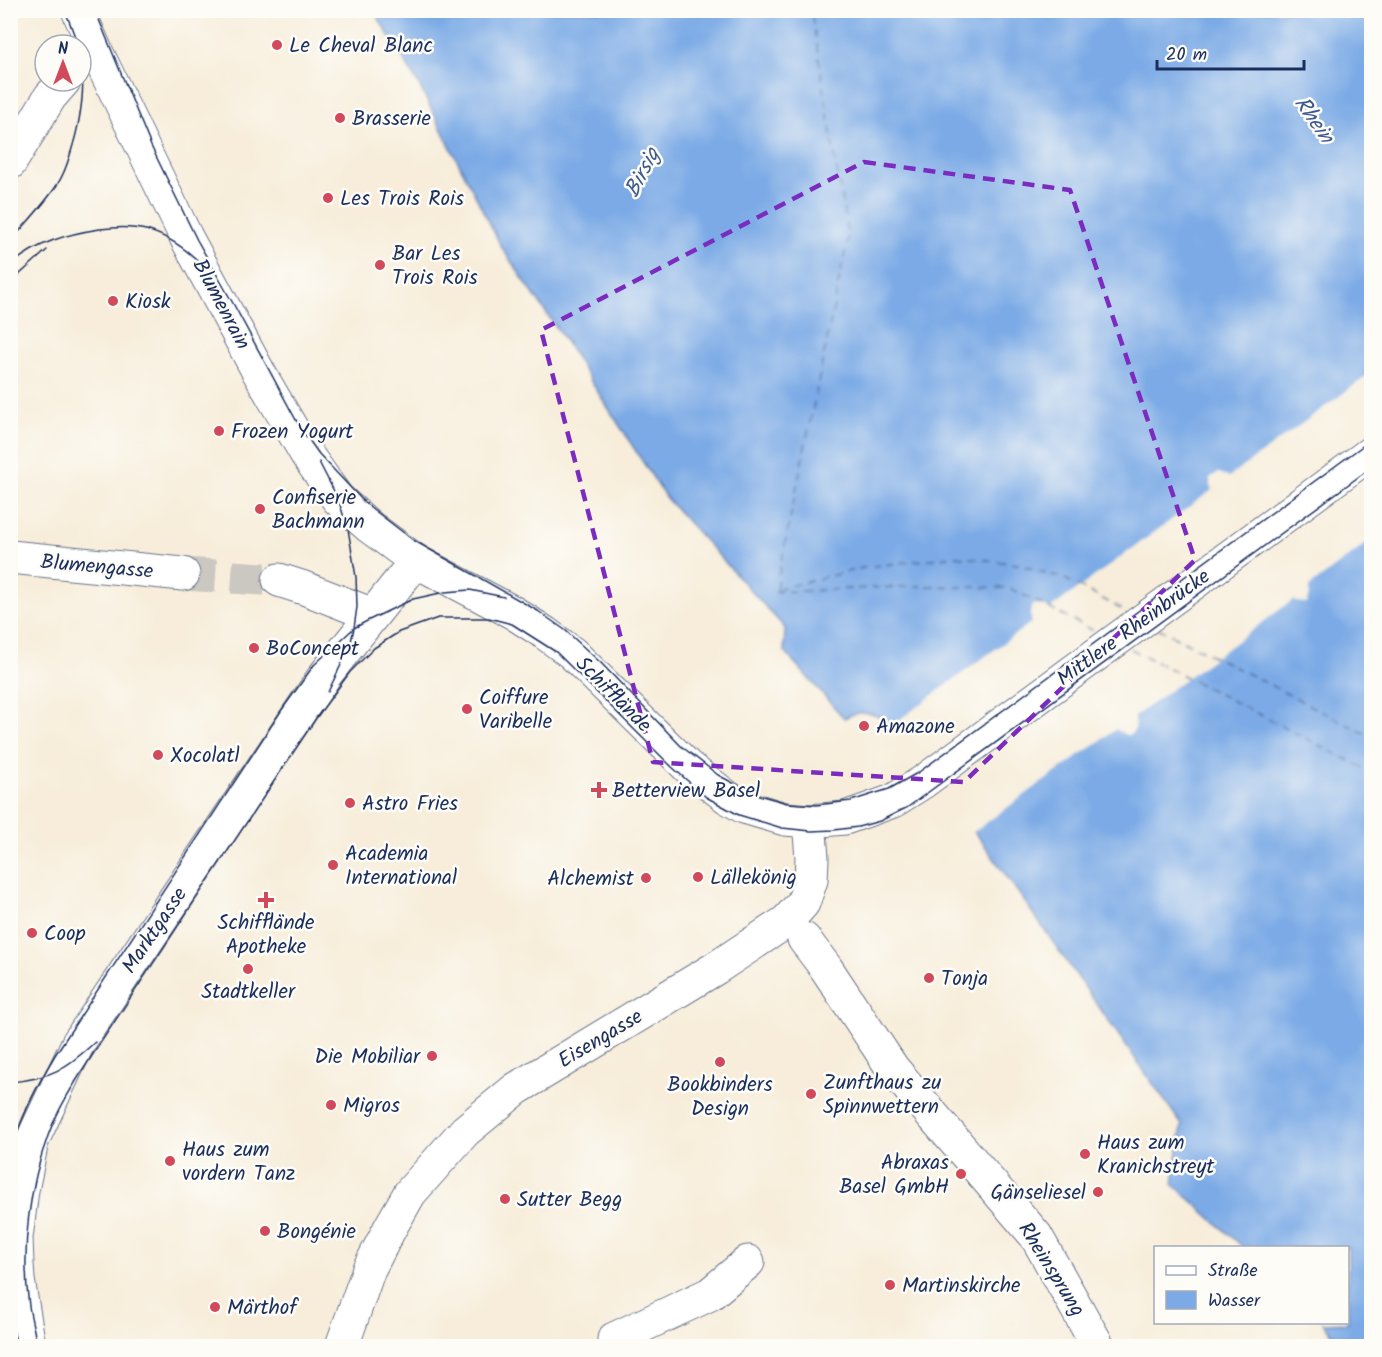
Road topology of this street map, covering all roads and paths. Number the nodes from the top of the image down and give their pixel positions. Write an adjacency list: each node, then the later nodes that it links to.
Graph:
1 (78, 10): 2 (street, Blumenrain)
2 (83, 33)
3 (93, 65): 8 (street, Blumenrain)
4 (54, 93): 5 (street)
5 (10, 163)
6 (1371, 452): 12 (street, Mittlere Rheinbrücke)
7 (10, 557): 9 (street, Blumengasse)
8 (416, 561): 11 (street, Marktgasse); 12 (street, Schifflände)
9 (183, 574)
10 (279, 580): 11 (street)
11 (373, 615): 14 (street, Marktgasse)
12 (809, 820): 17 (street, Eisengasse)
13 (804, 939): 19 (street, Rheinsprung)
14 (14, 1251): 16 (street, Marktgasse)
15 (748, 1262): 18 (street)
16 (29, 1347)
17 (342, 1347)
18 (618, 1347)
19 (1098, 1347)

